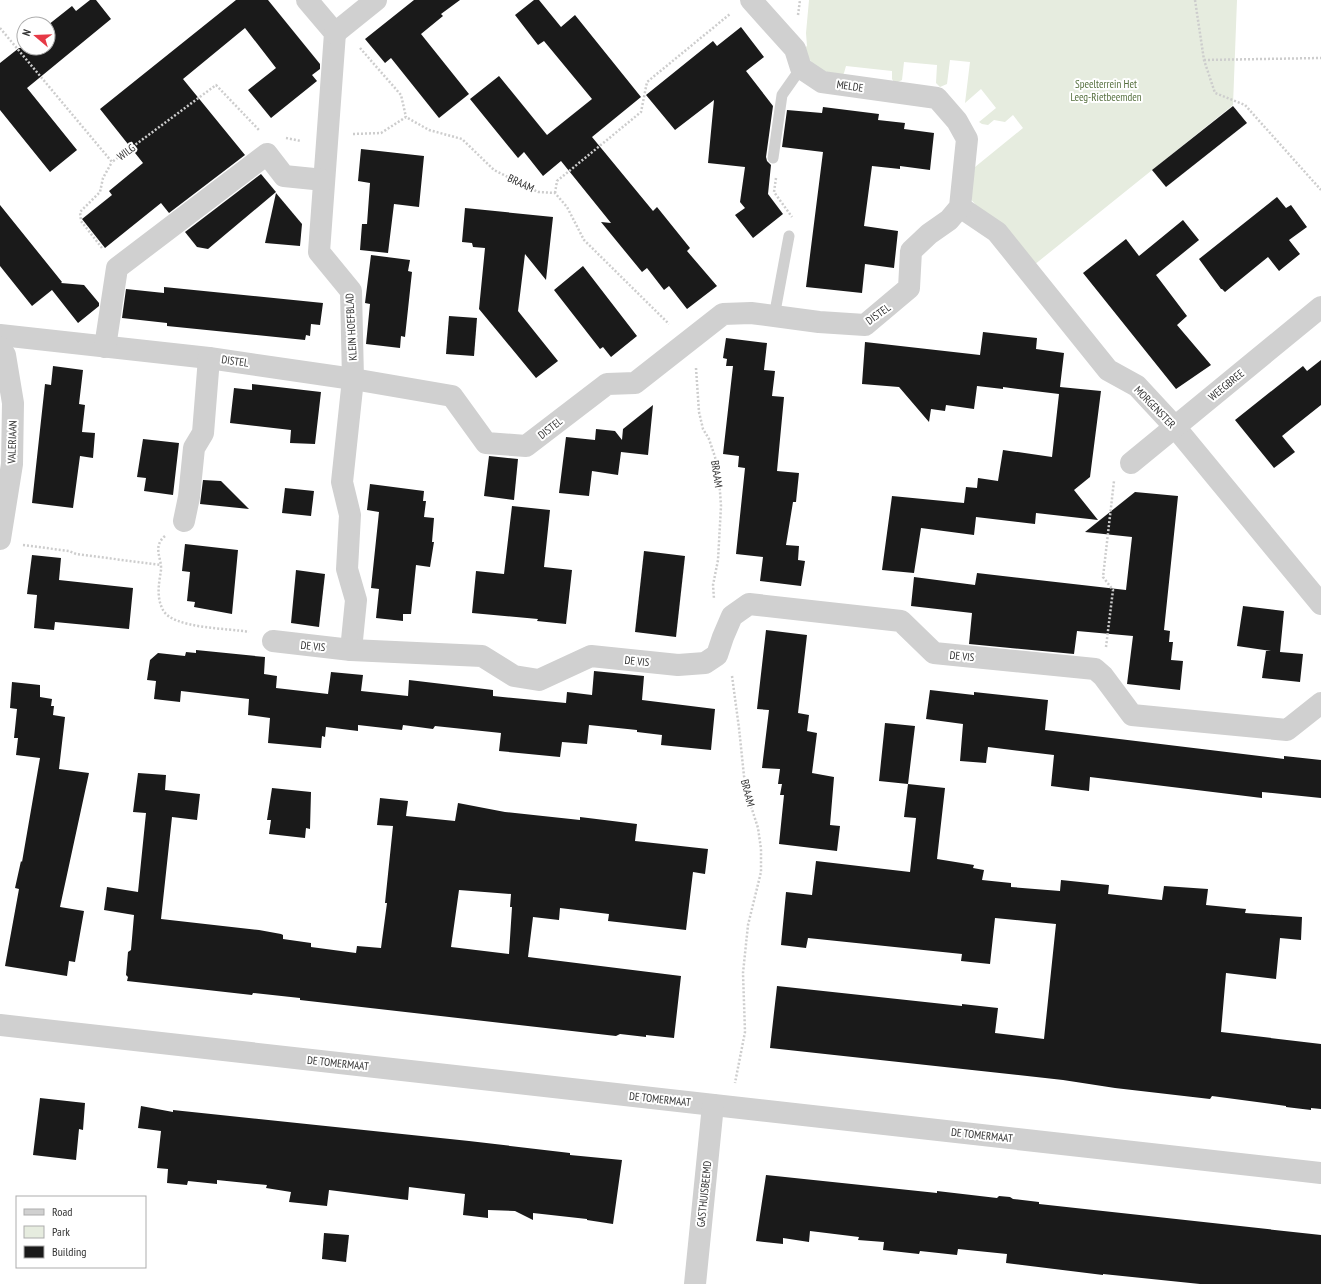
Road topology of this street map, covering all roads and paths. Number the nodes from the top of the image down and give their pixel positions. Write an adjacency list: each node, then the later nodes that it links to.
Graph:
1 (307, 0): 7 (street)
2 (376, 0): 7 (street)
3 (751, 0): 10 (street)
4 (1195, 0): 9 (path)
5 (730, 14): 19 (path)
6 (0, 28): 16 (path, WILG)
7 (335, 33): 11 (path); 13 (street, KLEIN HOEFBLAD)
8 (1321, 58): 9 (path)
9 (1204, 60): 18 (path)
10 (801, 68): 15 (lane); 20 (street, MELDE)
11 (406, 117): 13 (path); 19 (path, BRAAM)
12 (260, 131): 16 (path, WILG)
13 (327, 136): 14 (path); 17 (street, KLEIN HOEFBLAD)
14 (283, 137)
15 (773, 158): 21 (path)
16 (112, 162): 22 (path)
17 (324, 180): 22 (street); 30 (street, KLEIN HOEFBLAD)
18 (1321, 190)
19 (555, 193): 26 (path, BRAAM)
20 (960, 207): 24 (street, DISTEL); 31 (street, MORGENSTER)
21 (789, 236): 24 (lane)
22 (117, 268): 28 (street)
23 (1321, 307): 31 (street, WEEGBREE)
24 (774, 317): 26 (street, DISTEL)
25 (0, 335): 28 (street, DISTEL)
26 (684, 344): 30 (street, DISTEL); 37 (path, BRAAM)
27 (0, 347): 34 (street, VALERIAAN)
28 (105, 347): 29 (street, DISTEL)
29 (209, 358): 30 (street, DISTEL); 33 (street)
30 (353, 379): 39 (street, KLEIN HOEFBLAD)
31 (1175, 427): 32 (street, WEEGBREE); 36 (street, MORGENSTER)
32 (1131, 463): 40 (path)
33 (184, 521): 35 (path)
34 (9, 542): 35 (path)
35 (161, 565): 38 (path)
36 (1321, 604)
37 (723, 636): 39 (street, DE VIS); 40 (street, DE VIS); 43 (path, BRAAM)
38 (273, 641): 39 (street, DE VIS)
39 (351, 650)
40 (1103, 676): 41 (street, DE VIS)
41 (1321, 703)
42 (0, 1025): 43 (street, DE TOMERMAAT)
43 (722, 1106): 44 (street, DE TOMERMAAT); 45 (street, GASTHUISBEEMD)
44 (1321, 1173)
45 (695, 1284)

